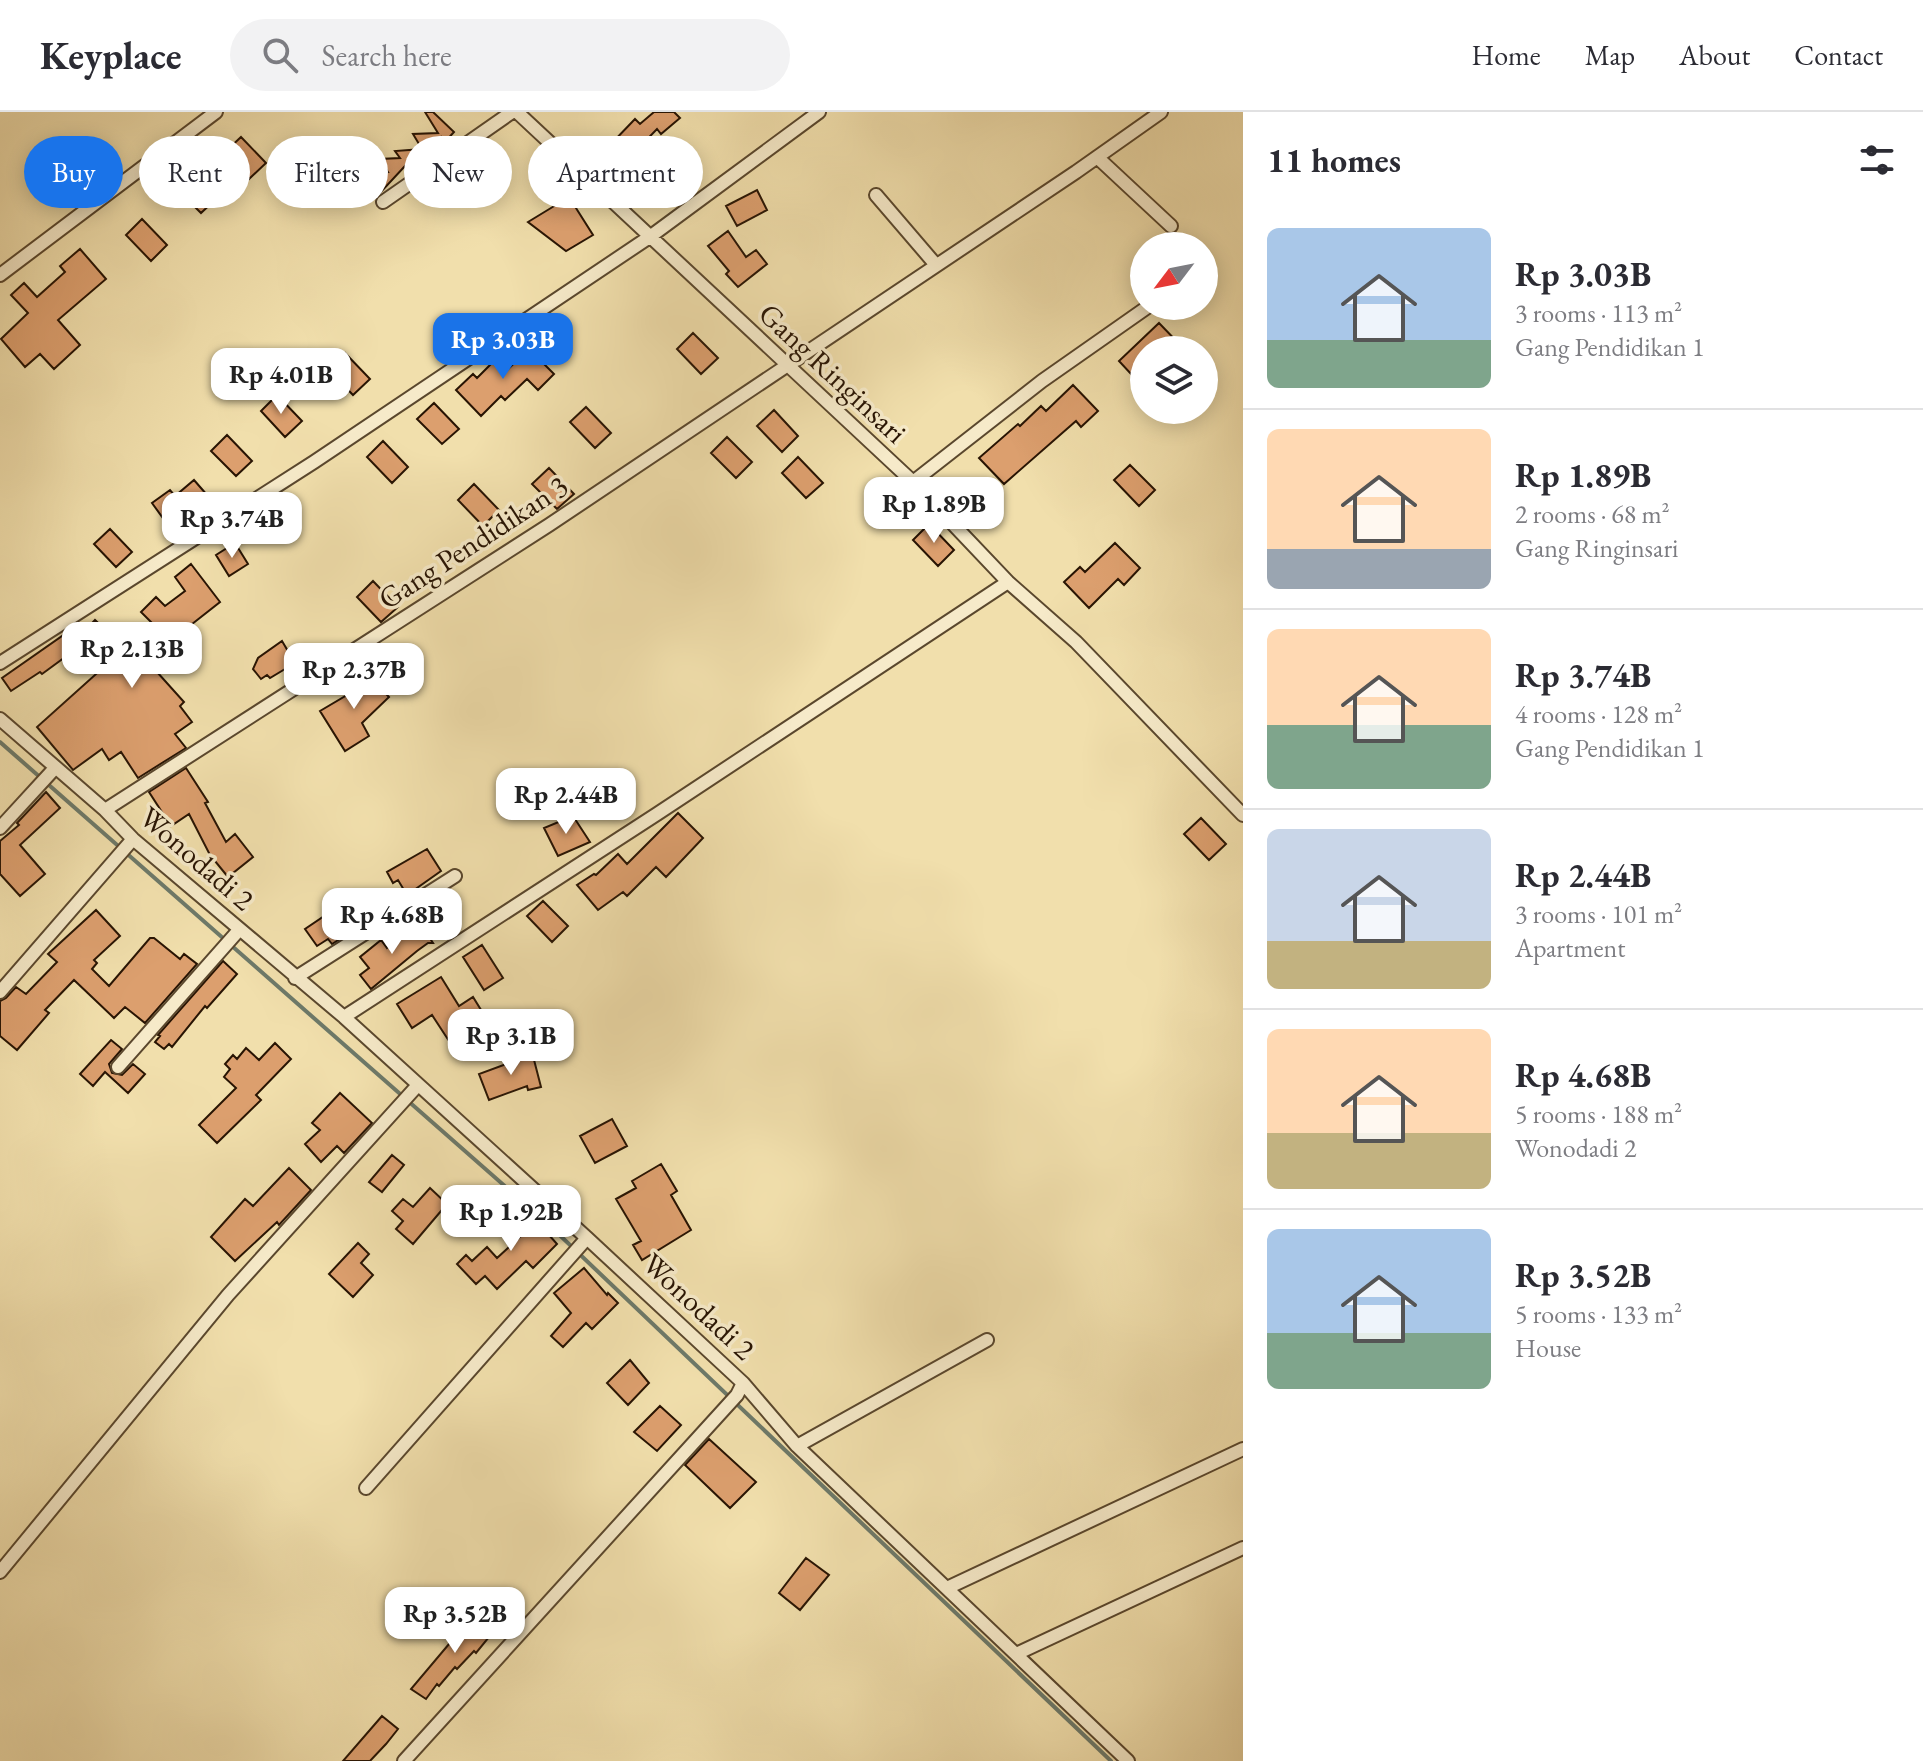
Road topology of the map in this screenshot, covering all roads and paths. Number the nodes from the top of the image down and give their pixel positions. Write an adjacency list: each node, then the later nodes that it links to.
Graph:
1 (216, 112): 13 (street)
2 (514, 112): 6 (street, Gang Ringinsari); 9 (street)
3 (539, 112): 6 (street)
4 (819, 112): 11 (street)
5 (1161, 112): 7 (street, Gang Pendidikan 3)
6 (528, 122): 11 (street, Gang Ringinsari)
7 (1097, 157): 10 (street); 12 (street, Gang Pendidikan 3)
8 (876, 195): 12 (street)
9 (388, 199)
10 (1171, 226)
11 (651, 236): 15 (street, Gang Ringinsari); 18 (street)
12 (936, 265): 15 (street, Gang Pendidikan 3)
13 (0, 275)
14 (1130, 319): 16 (street)
15 (787, 366): 16 (street, Gang Ringinsari); 21 (street, Gang Pendidikan 3)
16 (913, 482): 17 (street, Gang Ringinsari)
17 (1008, 582): 22 (street, Gang Ringinsari); 29 (street)
18 (0, 663)
19 (0, 719): 20 (street, Wonodadi 2)
20 (55, 768): 21 (street, Wonodadi 2); 23 (street)
21 (105, 810): 24 (street, Wonodadi 2)
22 (1243, 815)
23 (0, 828)
24 (133, 839): 26 (street, Wonodadi 2); 28 (street)
25 (455, 876): 27 (street)
26 (239, 930): 27 (street, Wonodadi 2); 30 (street)
27 (295, 978): 29 (street, Wonodadi 2)
28 (0, 992)
29 (344, 1017): 31 (street, Wonodadi 2)
30 (118, 1067)
31 (418, 1086): 32 (street, Wonodadi 2); 39 (street)
32 (586, 1240): 34 (street, Wonodadi 2); 37 (street)
33 (987, 1340): 35 (street)
34 (740, 1389): 35 (street, Wonodadi 2); 42 (street)
35 (797, 1446): 40 (street, Wonodadi 2)
36 (1243, 1449): 40 (street)
37 (366, 1488)
38 (1243, 1548): 41 (street)
39 (0, 1572)
40 (947, 1588): 41 (street, Wonodadi 2)
41 (1016, 1654): 43 (street, Wonodadi 2)
42 (404, 1761)
43 (1128, 1761)

